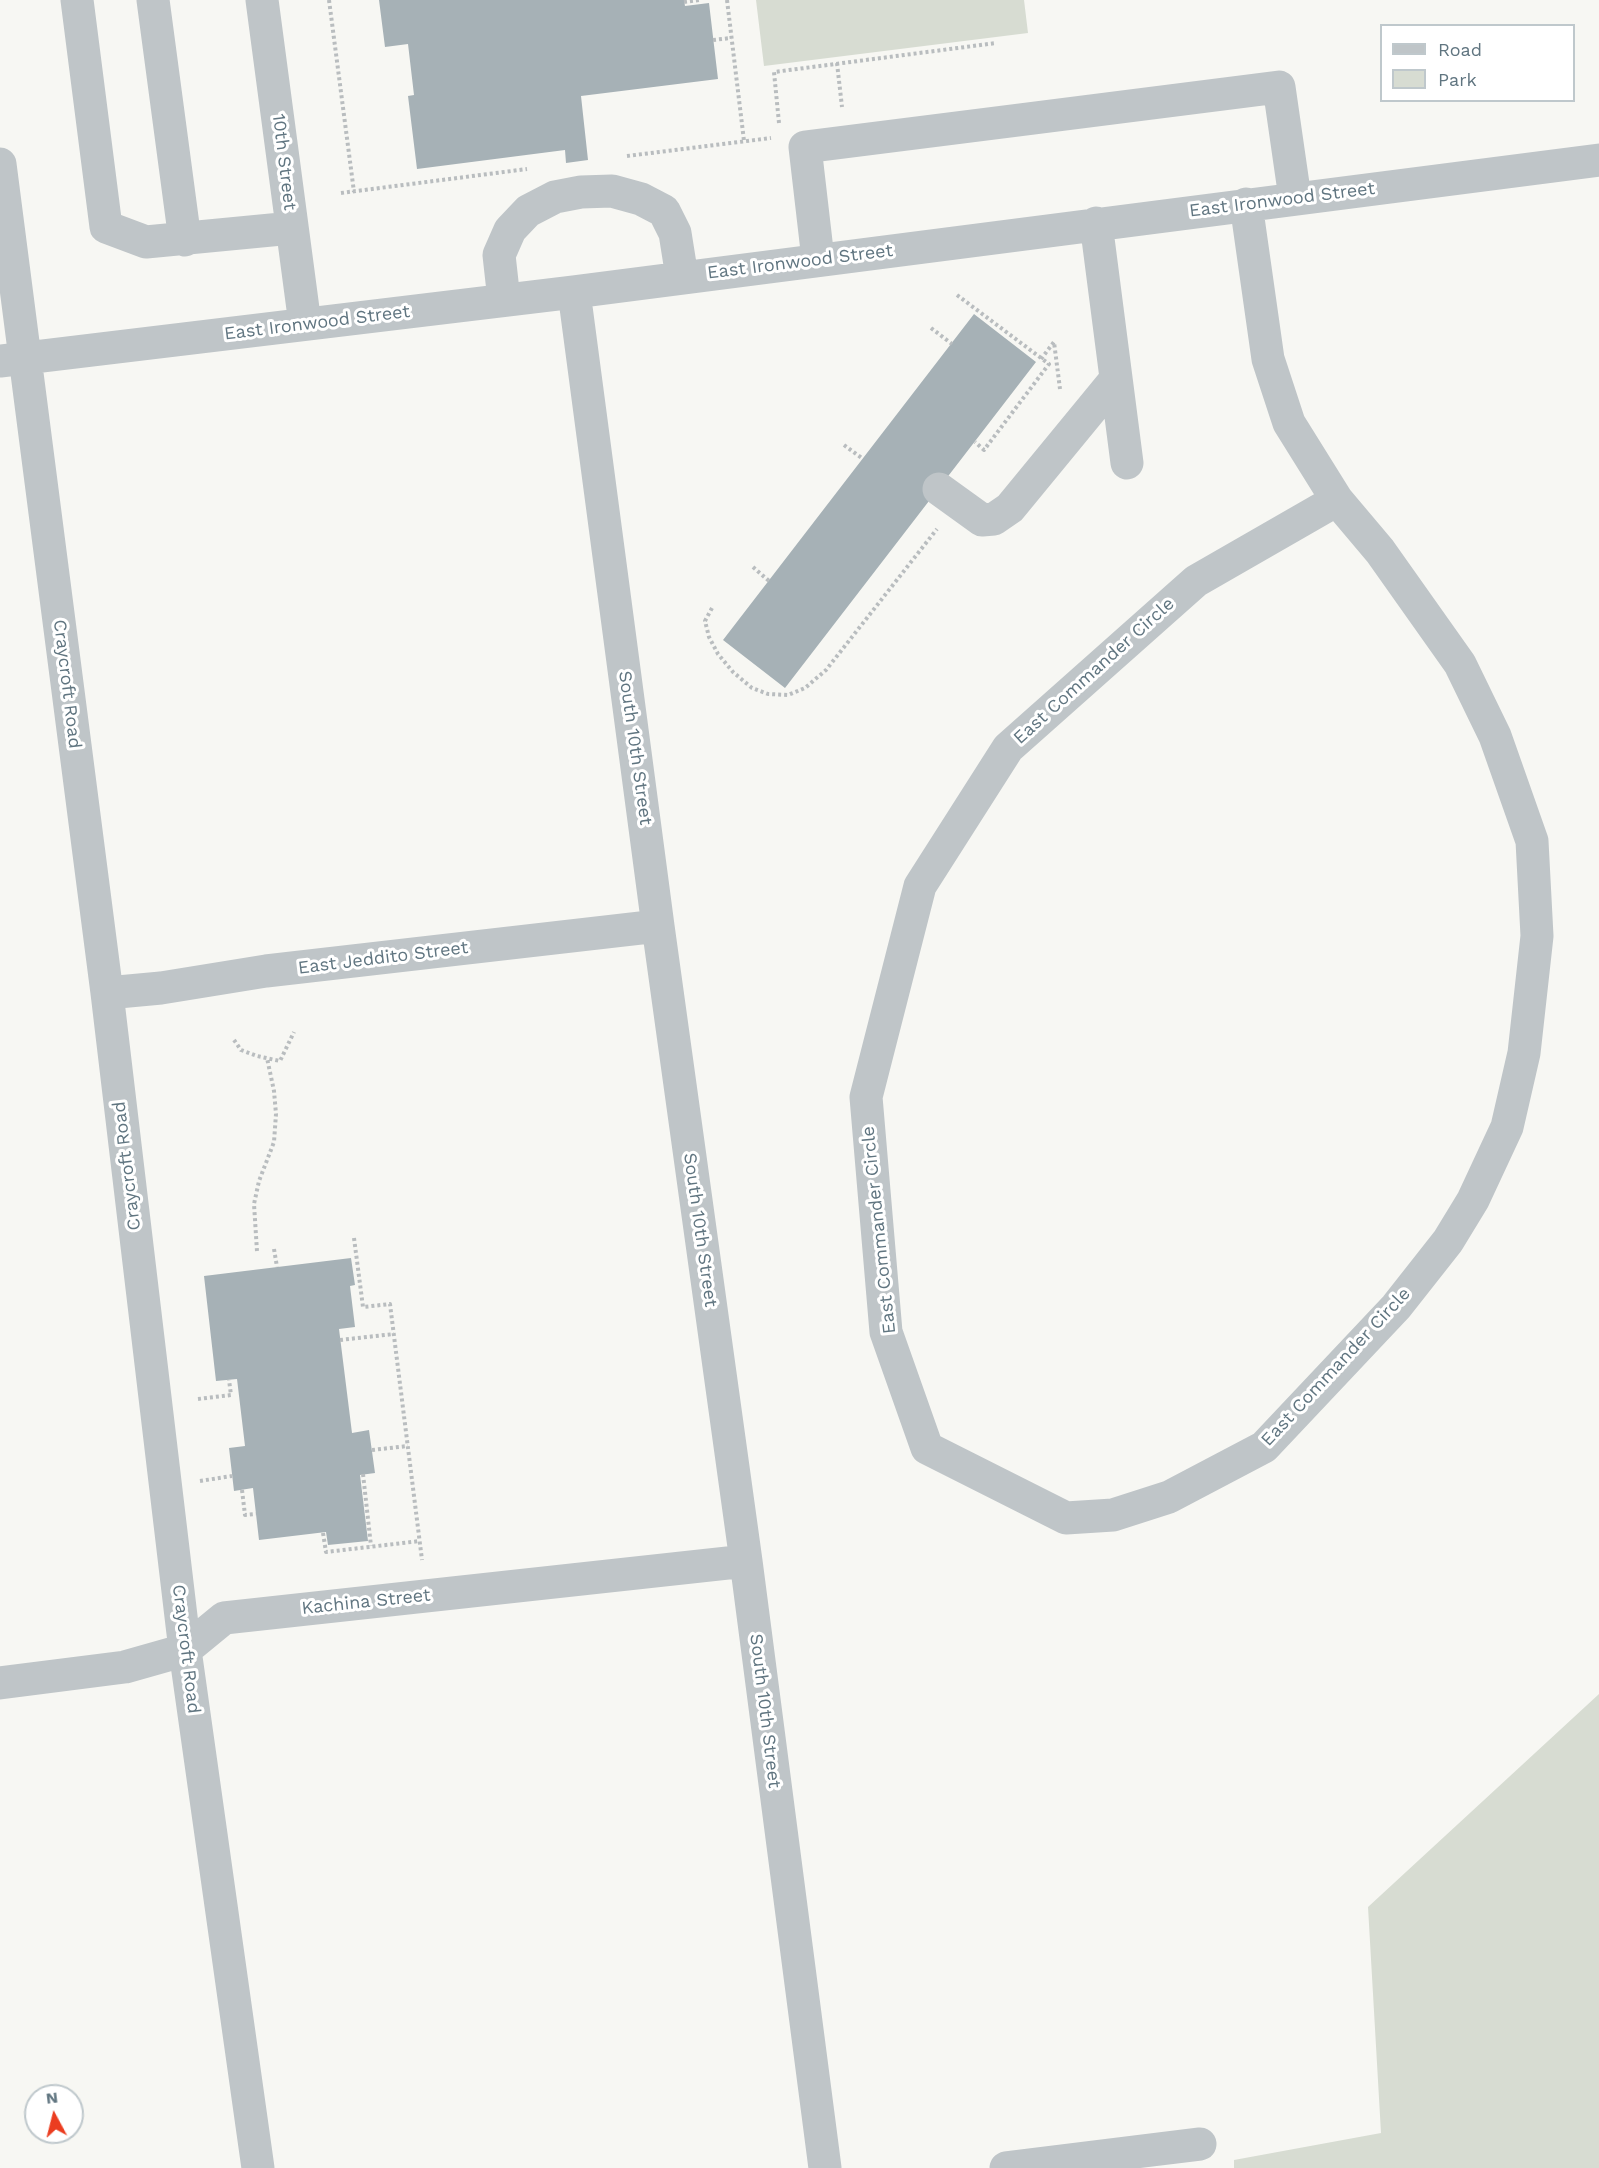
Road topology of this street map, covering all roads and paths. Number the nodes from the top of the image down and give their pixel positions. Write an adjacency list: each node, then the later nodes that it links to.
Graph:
1 (77, 0): 22 (street)
2 (153, 0): 22 (street)
3 (262, 0): 21 (street, 10th Street)
4 (329, 0): 17 (path)
5 (699, 0): 7 (path)
6 (726, 0): 8 (path)
7 (684, 2)
8 (731, 38): 9 (path); 13 (path)
9 (713, 40)
10 (996, 43): 11 (path)
11 (837, 63): 12 (path); 14 (path)
12 (780, 126)
13 (744, 141)
14 (846, 142): 18 (street); 23 (street)
15 (1599, 160): 18 (street, East Ironwood Street)
16 (0, 164): 31 (street, Craycroft Road)
17 (354, 192)
18 (1295, 198): 19 (street, East Ironwood Street)
19 (1246, 204): 20 (street, East Ironwood Street); 40 (street, East Commander Circle)
20 (1096, 223): 23 (street, East Ironwood Street); 33 (street)
21 (292, 228): 22 (street); 28 (street, 10th Street)
22 (184, 240)
23 (818, 259): 24 (street, East Ironwood Street)
24 (682, 277): 25 (street, East Ironwood Street); 27 (street)
25 (574, 292): 27 (street, East Ironwood Street); 44 (street, South 10th Street)
26 (957, 295): 32 (path)
27 (504, 300): 28 (street, East Ironwood Street)
28 (305, 324): 31 (street, East Ironwood Street)
29 (931, 328): 30 (path)
30 (952, 344)
31 (13, 359): 45 (street, Craycroft Road)
32 (1041, 359): 34 (path); 35 (path)
33 (1116, 379): 34 (street); 38 (street)
34 (1067, 438): 39 (street)
35 (975, 442)
36 (844, 445): 37 (path)
37 (863, 459)
38 (1127, 464)
39 (948, 496): 43 (path)
40 (1337, 500): 40 (street, East Commander Circle)
41 (753, 567): 42 (path)
42 (769, 581)
43 (712, 608)
44 (658, 926): 45 (street, East Jeddito Street); 67 (street, South 10th Street)
45 (107, 993): 69 (street, Craycroft Road)
46 (294, 1032): 48 (path)
47 (234, 1040): 48 (path)
48 (267, 1058): 51 (path)
49 (354, 1238): 53 (path)
50 (274, 1249): 52 (path)
51 (258, 1251)
52 (277, 1267)
53 (394, 1334): 54 (path); 57 (path)
54 (340, 1340)
55 (229, 1380): 56 (path)
56 (198, 1399)
57 (408, 1446): 58 (path); 65 (path)
58 (372, 1450)
59 (363, 1474): 66 (path)
60 (232, 1476): 61 (path)
61 (196, 1482)
62 (242, 1490): 63 (path)
63 (256, 1514)
64 (323, 1533): 66 (path)
65 (420, 1541): 66 (path); 68 (path)
66 (371, 1546)
67 (746, 1560): 69 (street, Kachina Street); 73 (street, South 10th Street)
68 (422, 1564)
69 (185, 1650): 70 (street, Kachina Street); 72 (street, Craycroft Road)
70 (0, 1683)
71 (1200, 2144): 74 (street)
72 (258, 2168)
73 (825, 2168)
74 (1006, 2168)

